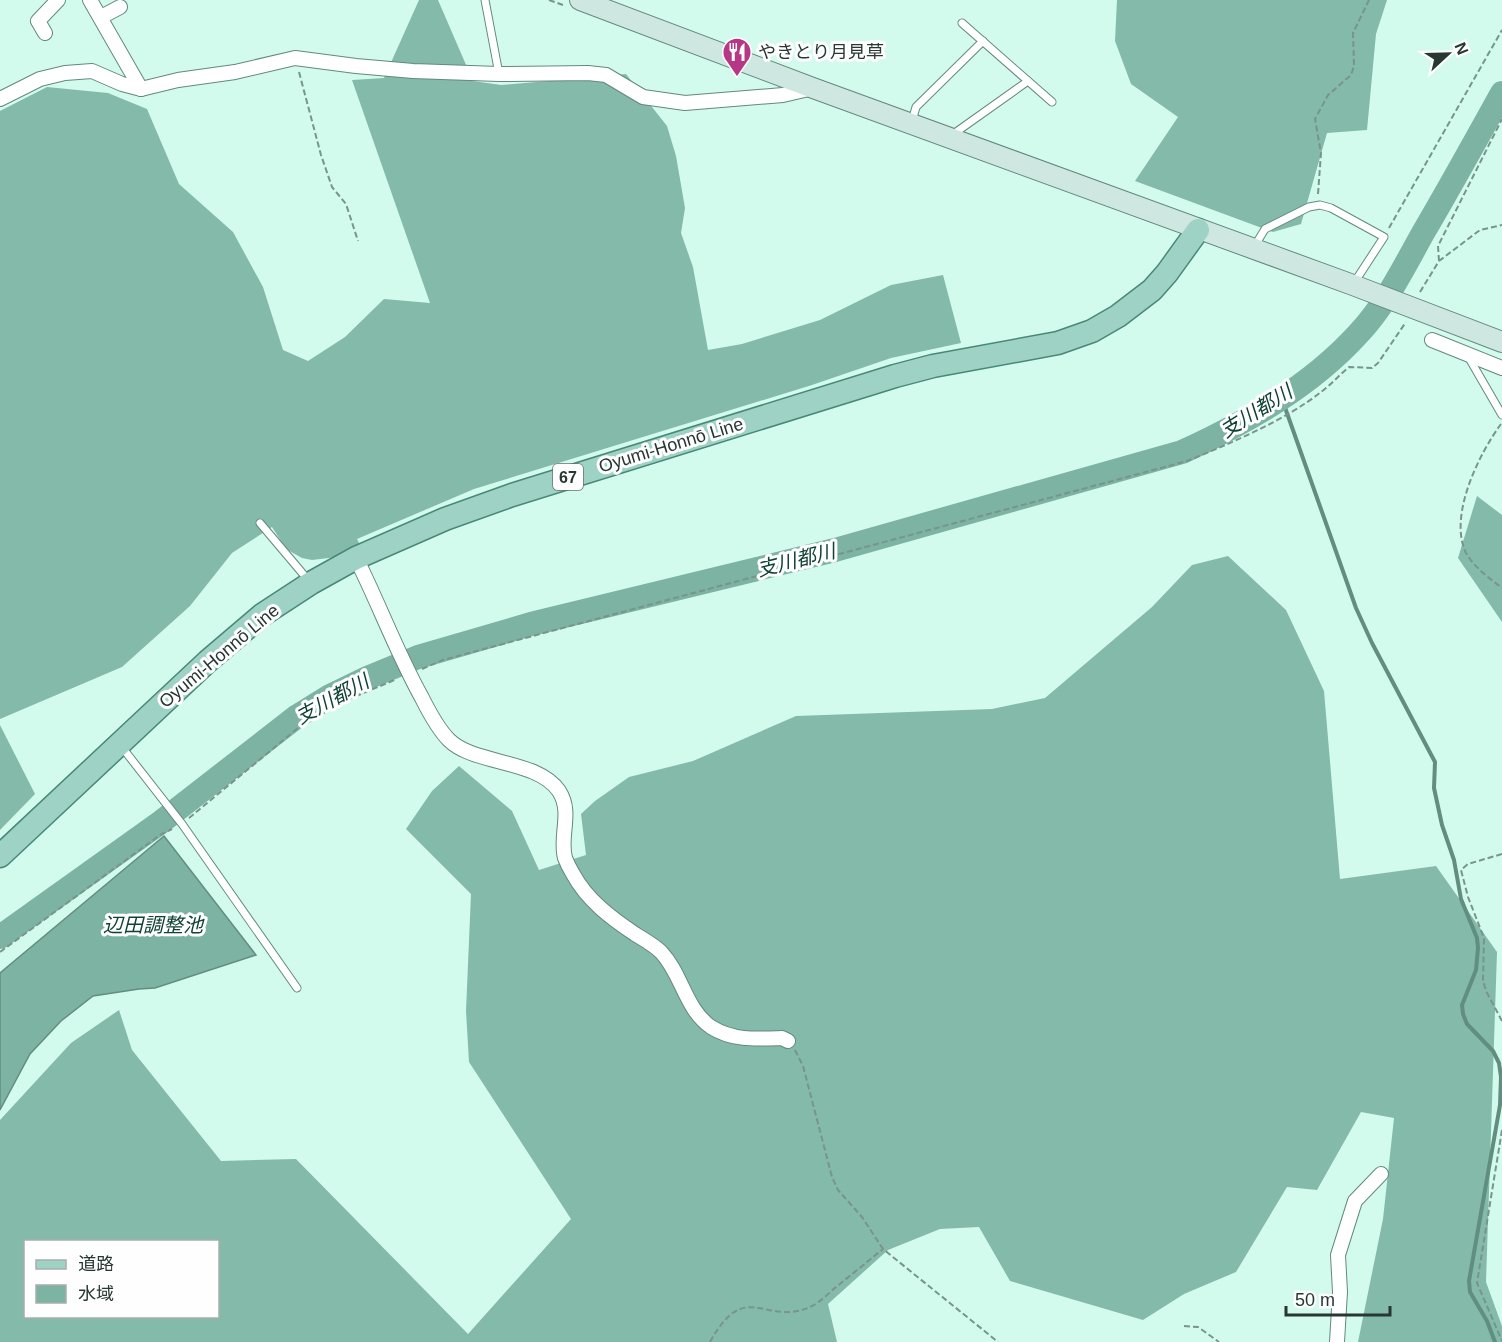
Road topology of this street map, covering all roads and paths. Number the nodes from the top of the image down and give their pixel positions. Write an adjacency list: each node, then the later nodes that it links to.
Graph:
1 (58, 0): 10 (street)
2 (90, 0): 7 (street)
3 (485, 0): 13 (lane)
4 (580, 0): 15 (street)
5 (1369, 0): 22 (path)
6 (120, 7): 7 (street)
7 (101, 17): 16 (street)
8 (962, 23): 11 (lane)
9 (1502, 30): 25 (path)
10 (45, 33)
11 (983, 42): 14 (lane); 20 (lane)
12 (296, 58): 13 (street); 16 (street); 26 (path)
13 (499, 74): 15 (street)
14 (1028, 81): 18 (lane); 21 (lane)
15 (813, 88): 20 (street)
16 (141, 89): 17 (street)
17 (0, 99)
18 (1052, 102)
19 (1502, 119): 28 (path)
20 (911, 124): 21 (street)
21 (947, 138): 24 (street)
22 (1317, 205): 25 (lane); 27 (lane)
23 (1502, 225): 28 (path)
24 (1198, 230): 27 (street); 40 (main road, Oyumi-Honnō Line / 67)
25 (1384, 237): 29 (lane)
26 (358, 241)
27 (1253, 249): 29 (street)
28 (1439, 261): 30 (path)
29 (1353, 285): 30 (street)
30 (1412, 308): 31 (street); 43 (path)
31 (1451, 323): 33 (street); 34 (street)
32 (1432, 340): 34 (street)
33 (1502, 342)
34 (1445, 345): 35 (street)
35 (1468, 356): 36 (street); 37 (lane)
36 (1502, 368)
37 (1502, 415)
38 (1502, 422): 42 (path)
39 (260, 523): 41 (lane)
40 (356, 558): 41 (main road, Oyumi-Honnō Line / 67); 43 (street)
41 (311, 583): 44 (main road, Oyumi-Honnō Line / 67)
42 (1502, 588)
43 (407, 672): 45 (path); 51 (street)
44 (120, 744): 45 (lane); 47 (main road, Oyumi-Honnō Line / 67)
45 (182, 824): 48 (path); 49 (lane)
46 (1502, 854): 50 (path)
47 (0, 856)
48 (0, 952)
49 (297, 988)
50 (1502, 1021)
51 (788, 1041): 54 (path)
52 (1502, 1130): 56 (path)
53 (1381, 1173): 60 (street)
54 (883, 1249): 57 (path); 58 (path)
55 (1184, 1326): 59 (path)
56 (1502, 1341)
57 (710, 1342)
58 (998, 1342)
59 (1219, 1342)
60 (1337, 1342)

